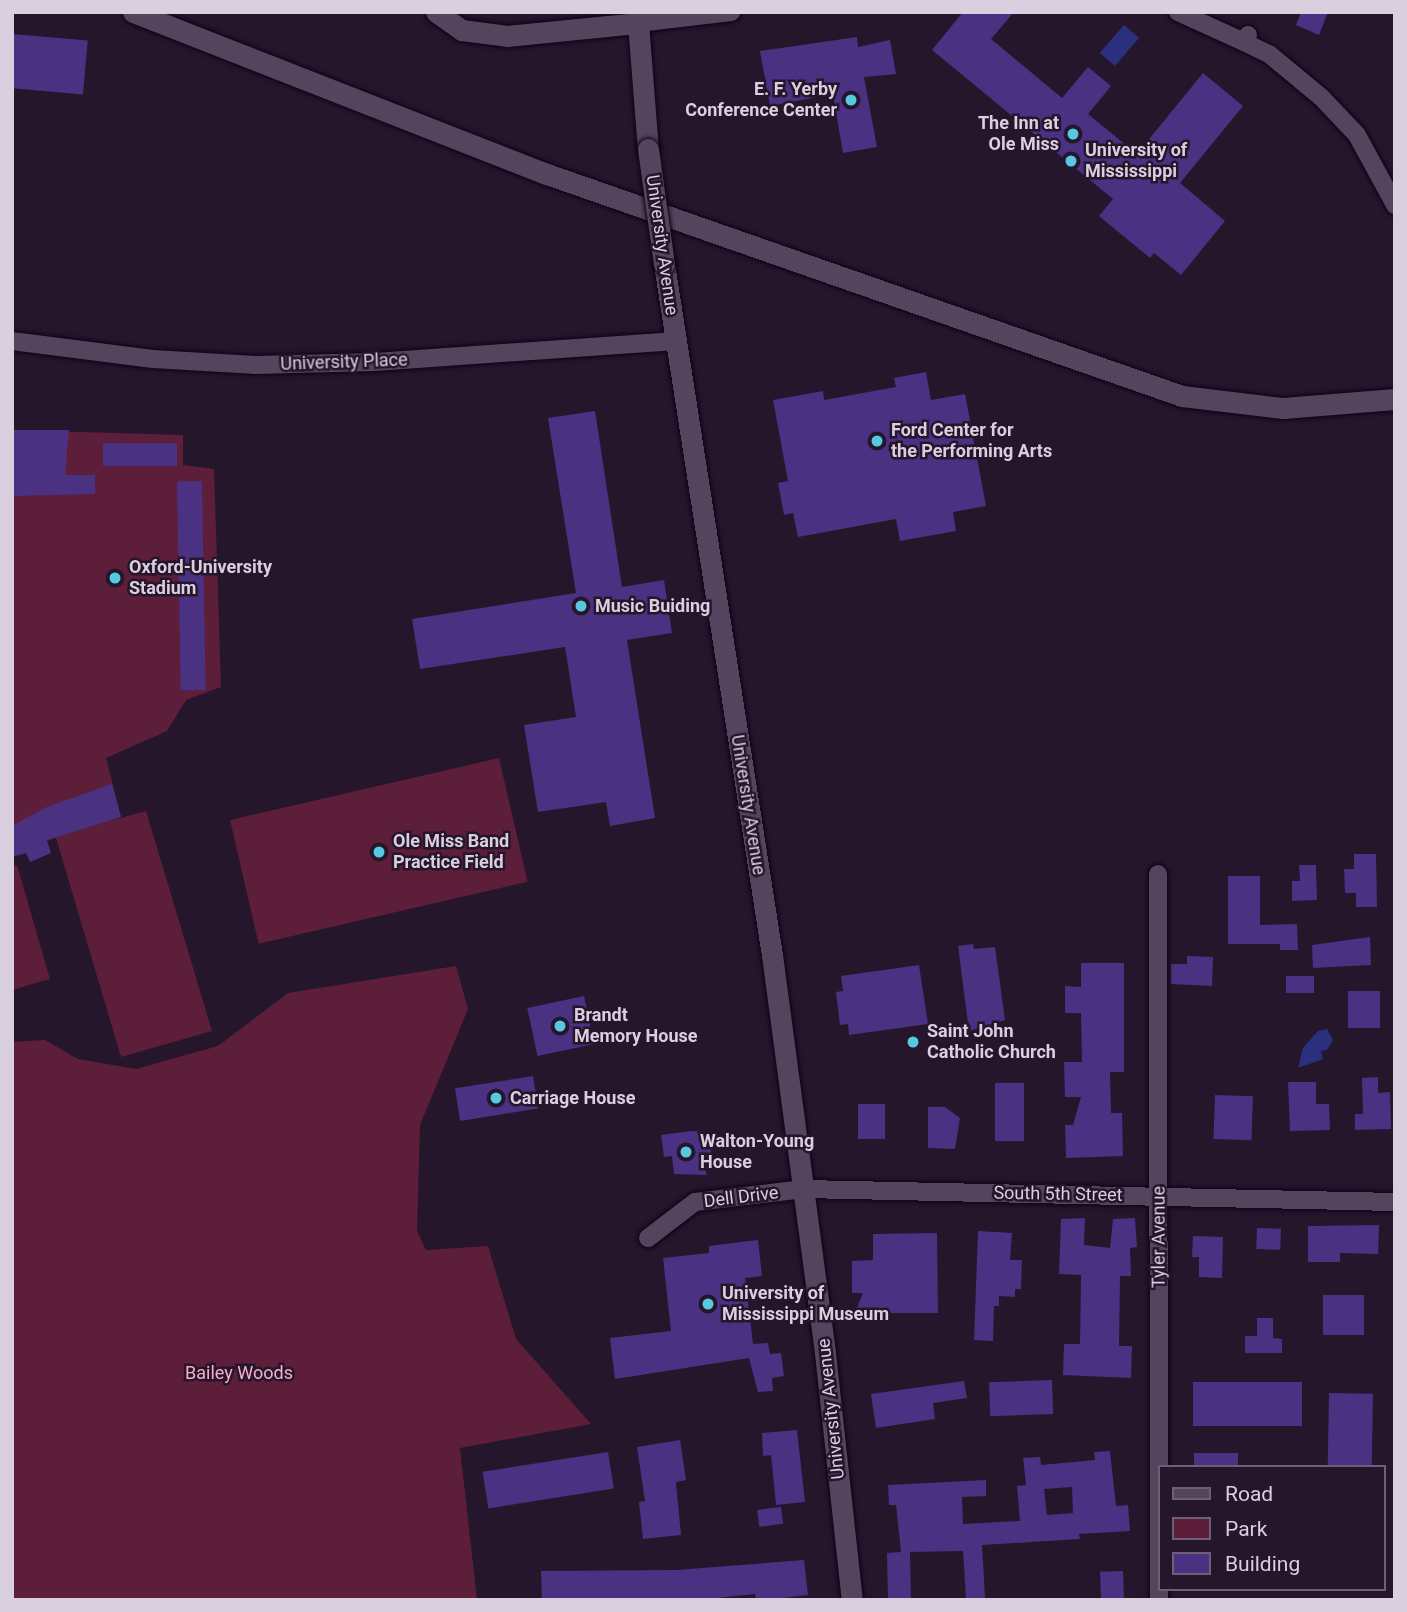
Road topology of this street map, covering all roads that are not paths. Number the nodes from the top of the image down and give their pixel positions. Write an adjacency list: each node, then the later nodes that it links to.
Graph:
1 (133, 12): 9 (street)
2 (436, 12): 5 (street)
3 (731, 12): 5 (street)
4 (1178, 12): 6 (street)
5 (638, 18): 8 (street, University Avenue, bridge)
6 (1395, 205)
7 (12, 341): 8 (street, University Place)
8 (676, 341): 11 (street, University Avenue)
9 (1395, 399)
10 (1158, 874): 12 (street, Tyler Avenue)
11 (804, 1189): 12 (street, South 5th Street); 14 (street, Dell Drive); 16 (street, University Avenue)
12 (1159, 1196): 13 (street, South 5th Street); 15 (street, Tyler Avenue)
13 (1395, 1202)
14 (648, 1238)
15 (1159, 1465)
16 (852, 1600)

